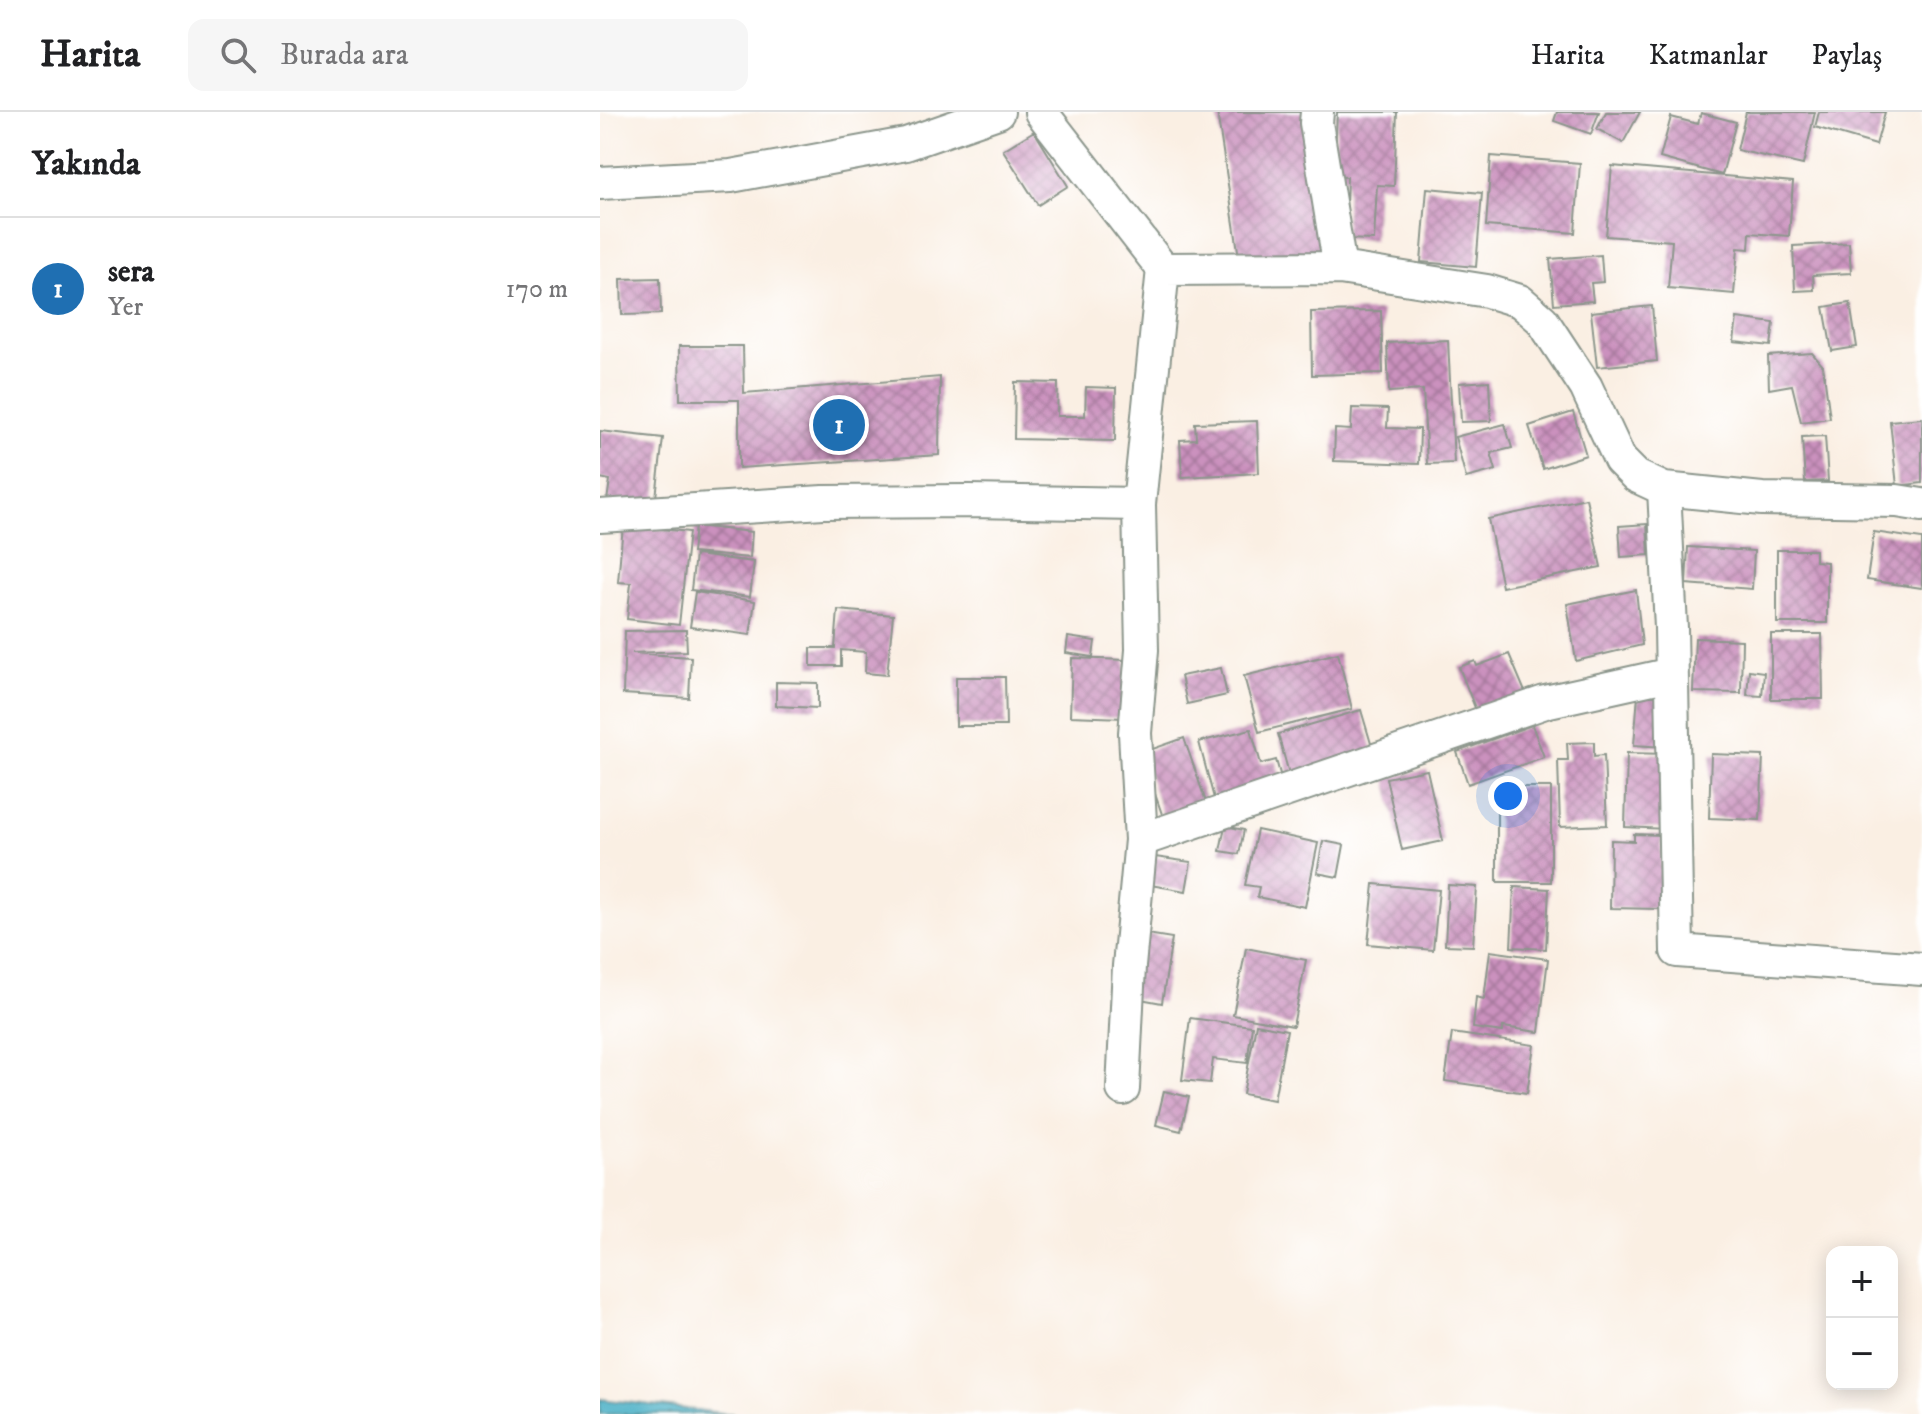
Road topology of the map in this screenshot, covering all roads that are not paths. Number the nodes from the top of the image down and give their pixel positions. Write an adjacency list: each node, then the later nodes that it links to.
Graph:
1 (998, 112): 4 (street)
2 (1041, 112): 6 (street)
3 (1317, 112): 5 (street)
4 (600, 183)
5 (1340, 268): 6 (street); 7 (street)
6 (1163, 269): 8 (street)
7 (1664, 489): 9 (street); 11 (street)
8 (1139, 504): 10 (street); 12 (street)
9 (1922, 505)
10 (600, 516)
11 (1671, 674): 12 (street); 13 (street)
12 (1141, 840): 14 (street)
13 (1922, 969)
14 (1123, 1089)

